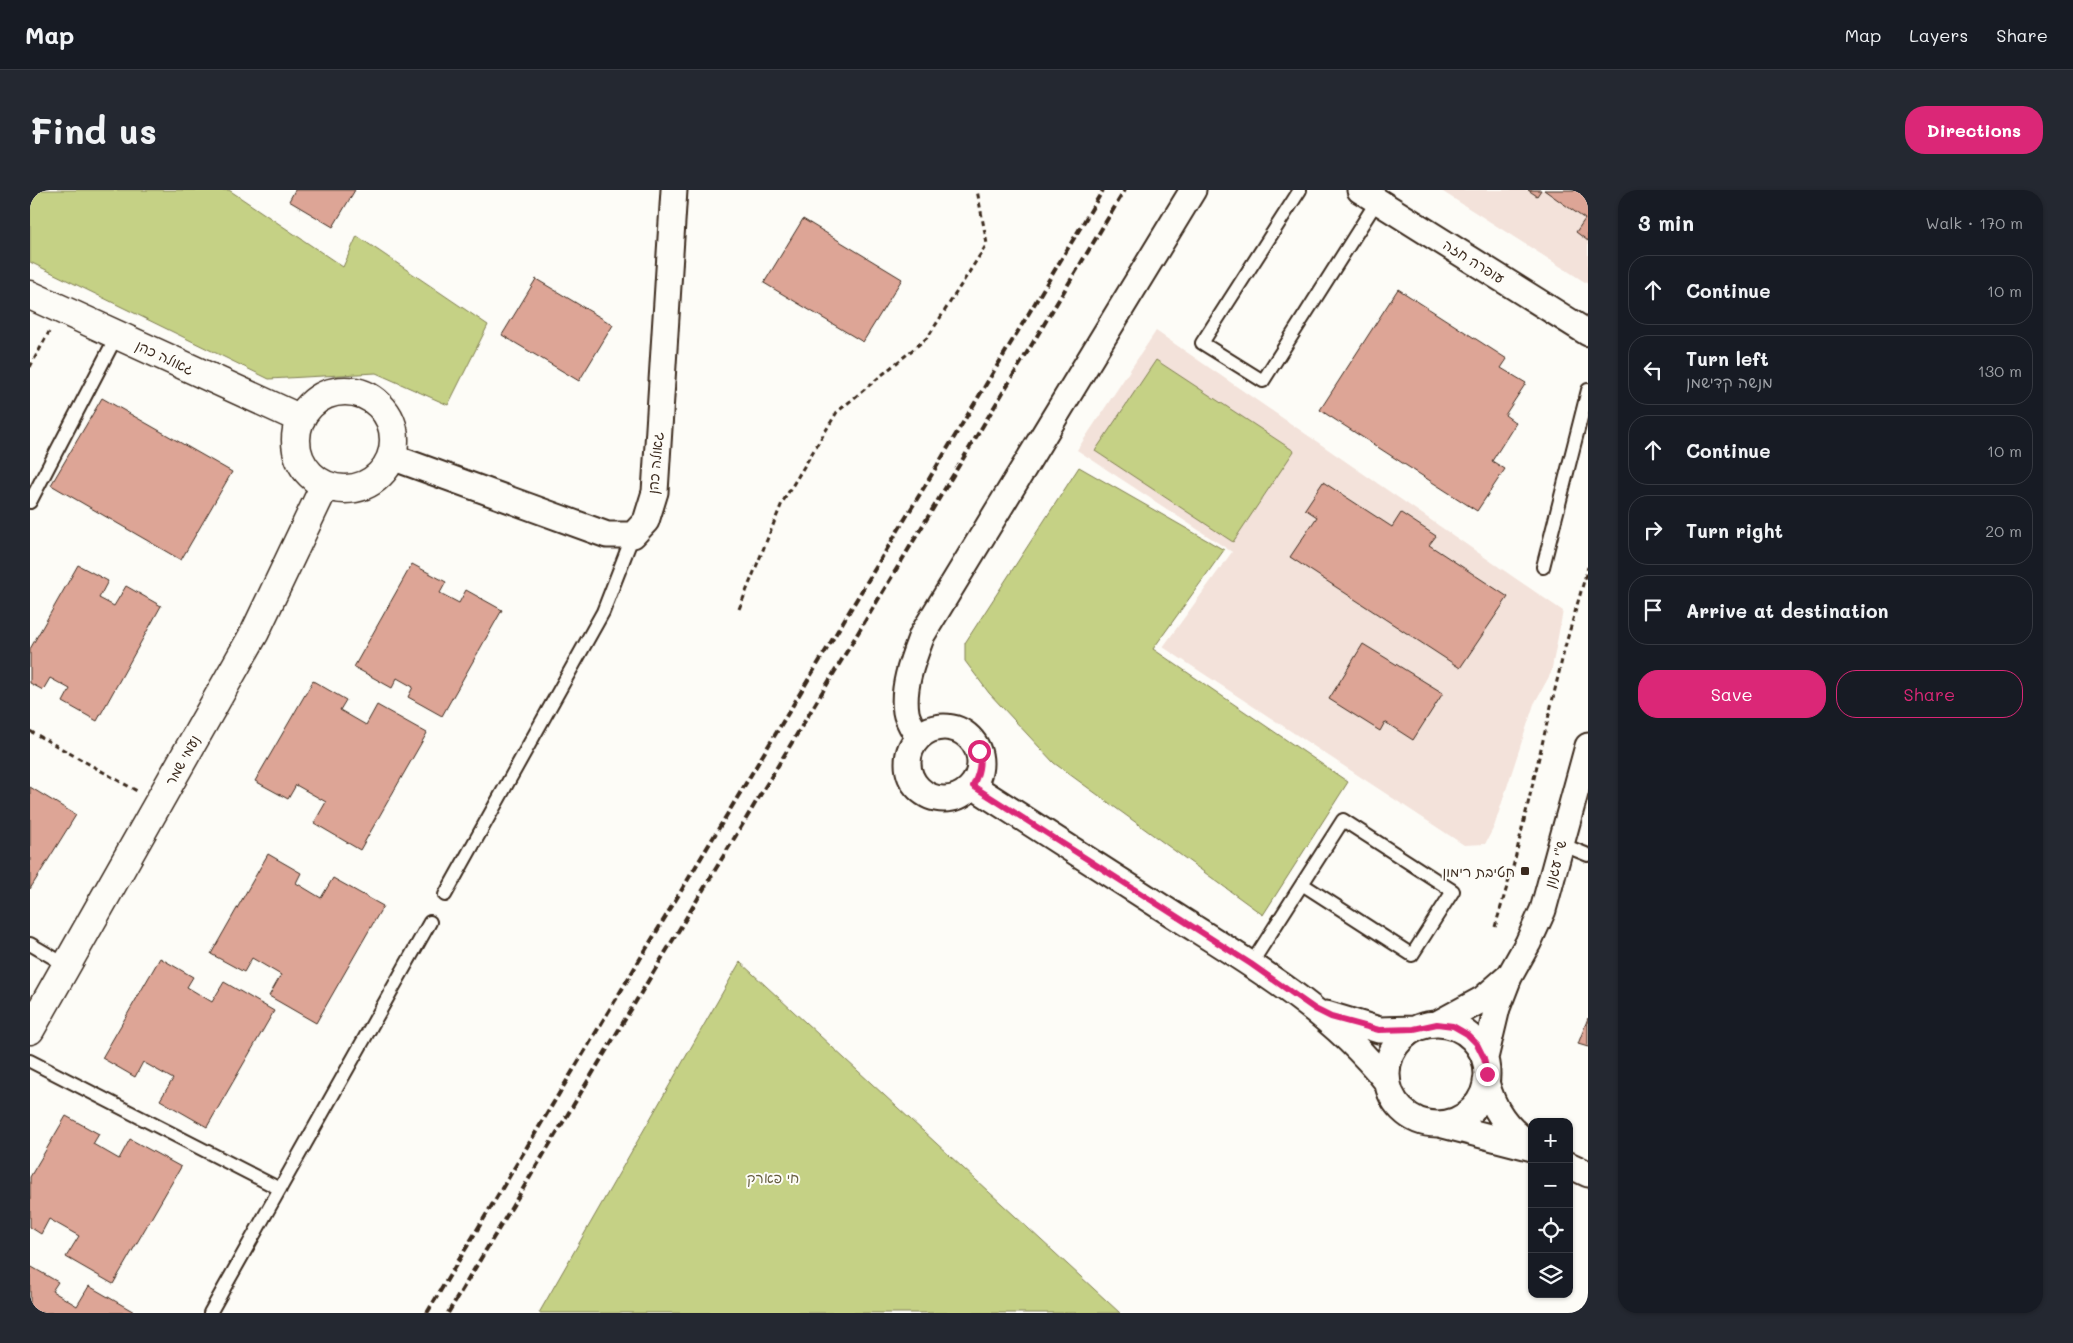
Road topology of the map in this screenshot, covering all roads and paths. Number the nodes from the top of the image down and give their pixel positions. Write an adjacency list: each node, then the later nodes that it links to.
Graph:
1 (674, 190): 16 (street, גאולה כהן)
2 (977, 190): 19 (path)
3 (1193, 190): 21 (street)
4 (1300, 190): 5 (lane)
5 (1369, 195): 8 (street, עופרה חזה)
6 (30, 295): 7 (street, גאולה כהן)
7 (62, 310): 9 (street, גאולה כהן); 10 (path)
8 (1588, 333)
9 (117, 336): 12 (street, גאולה כהן); 15 (lane)
10 (30, 367)
11 (1588, 390): 17 (lane)
12 (300, 419): 13 (street); 14 (street)
13 (392, 457): 14 (street); 16 (street)
14 (326, 485): 24 (street, נעמי שמר)
15 (30, 502)
16 (633, 535): 28 (lane)
17 (1543, 567)
18 (1588, 567): 30 (path)
19 (739, 609)
20 (30, 731): 24 (path)
21 (918, 737): 23 (street); 23 (street)
22 (1588, 746): 25 (street, ש"י עגנון)
23 (973, 786): 32 (street)
24 (158, 803): 33 (street, נעמי שמר)
25 (1561, 844): 26 (lane); 34 (street, ש"י עגנון)
26 (1588, 855)
27 (1302, 884): 27 (lane); 32 (lane)
28 (446, 895)
29 (430, 922): 46 (lane)
30 (1495, 927)
31 (30, 944): 33 (lane)
32 (1251, 964): 35 (street)
33 (66, 965): 37 (street, נעמי שמר)
34 (1509, 977): 36 (street, ש"י עגנון); 39 (street, ש"י עגנון)
35 (1315, 1009): 36 (street); 40 (street)
36 (1425, 1026): 39 (street); 40 (street)
37 (30, 1030)
38 (30, 1062): 46 (lane)
39 (1485, 1070): 41 (street); 42 (street)
40 (1387, 1082): 41 (street)
41 (1437, 1124): 43 (street)
42 (1528, 1143)
43 (1528, 1146)
44 (1573, 1167): 45 (street)
45 (1588, 1174)
46 (280, 1189): 47 (lane)
47 (210, 1313)

